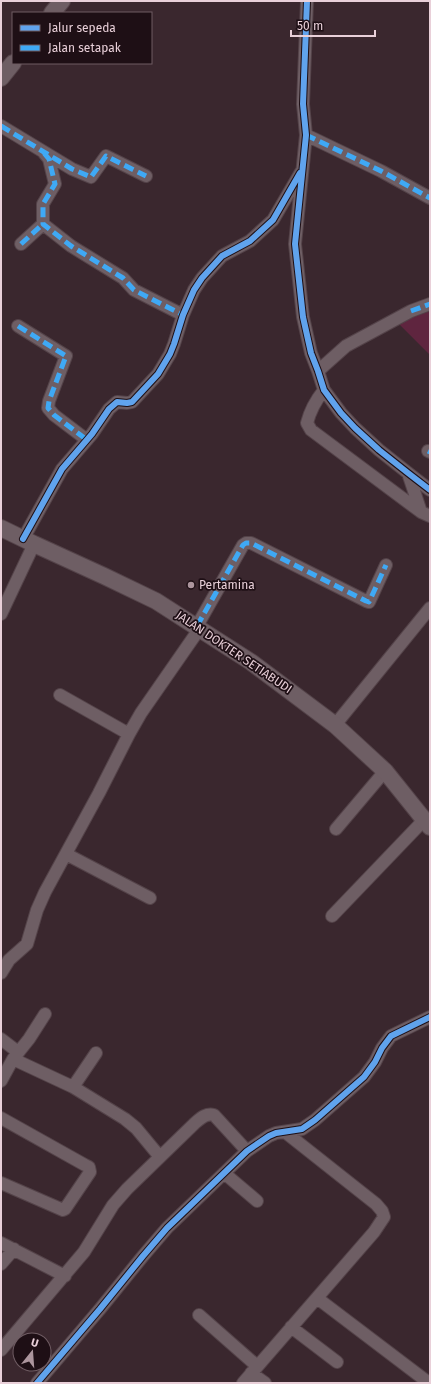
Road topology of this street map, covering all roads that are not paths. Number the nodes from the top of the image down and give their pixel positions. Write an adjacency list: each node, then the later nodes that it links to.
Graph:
1 (62, 1): 3 (main road)
2 (307, 1): 7 (street)
3 (53, 12)
4 (12, 64): 5 (main road)
5 (1, 78)
6 (1, 126): 8 (street)
7 (306, 135): 9 (street); 11 (street)
8 (44, 153): 10 (street); 12 (street)
9 (303, 169): 15 (street); 17 (street)
10 (146, 176)
11 (430, 198)
12 (43, 224): 13 (street); 15 (street)
13 (21, 244)
14 (430, 304): 17 (street)
15 (183, 315): 21 (street)
16 (18, 326): 21 (street)
17 (318, 371): 18 (street)
18 (324, 390): 19 (street); 20 (street)
19 (335, 406): 20 (street); 22 (street)
20 (313, 408): 24 (street)
21 (88, 440): 26 (street)
22 (408, 474): 23 (street); 24 (street)
23 (430, 490)
24 (426, 514)
25 (1, 528): 26 (main road, JALAN DOKTER SETIABUDI)
26 (29, 542): 29 (street); 30 (main road, JALAN DOKTER SETIABUDI)
27 (386, 565): 30 (street)
28 (430, 608): 32 (street)
29 (1, 614)
30 (198, 627): 32 (main road, JALAN DOKTER SETIABUDI); 33 (street)
31 (60, 695): 33 (street)
32 (335, 725): 34 (main road, JALAN DOKTER SETIABUDI)
33 (129, 734): 37 (street)
34 (385, 771): 35 (main road, JALAN DOKTER SETIABUDI); 36 (street)
35 (427, 823): 39 (street)
36 (336, 829)
37 (66, 854): 38 (street); 40 (street)
38 (150, 898)
39 (332, 916)
40 (1, 973)
41 (45, 1014): 45 (street)
42 (430, 1017): 49 (street)
43 (1, 1039): 45 (street)
44 (96, 1053): 47 (street)
45 (15, 1056): 46 (street); 47 (street)
46 (1, 1081)
47 (73, 1087): 51 (street)
48 (1, 1118): 53 (street)
49 (286, 1132): 50 (street); 59 (street)
50 (247, 1151): 51 (street); 52 (street)
51 (160, 1157): 58 (street)
52 (224, 1173): 54 (street); 65 (street)
53 (1, 1183)
54 (257, 1201)
55 (1, 1243): 56 (street)
56 (14, 1249): 57 (street); 58 (street)
57 (1, 1264)
58 (65, 1276): 62 (street)
59 (317, 1298): 61 (street); 68 (street)
60 (198, 1315): 64 (street)
61 (291, 1327): 63 (street); 64 (street)
62 (1, 1350)
63 (337, 1362)
64 (254, 1369): 66 (street); 67 (street)
65 (37, 1383)
66 (243, 1383)
67 (265, 1383)
68 (429, 1383)

